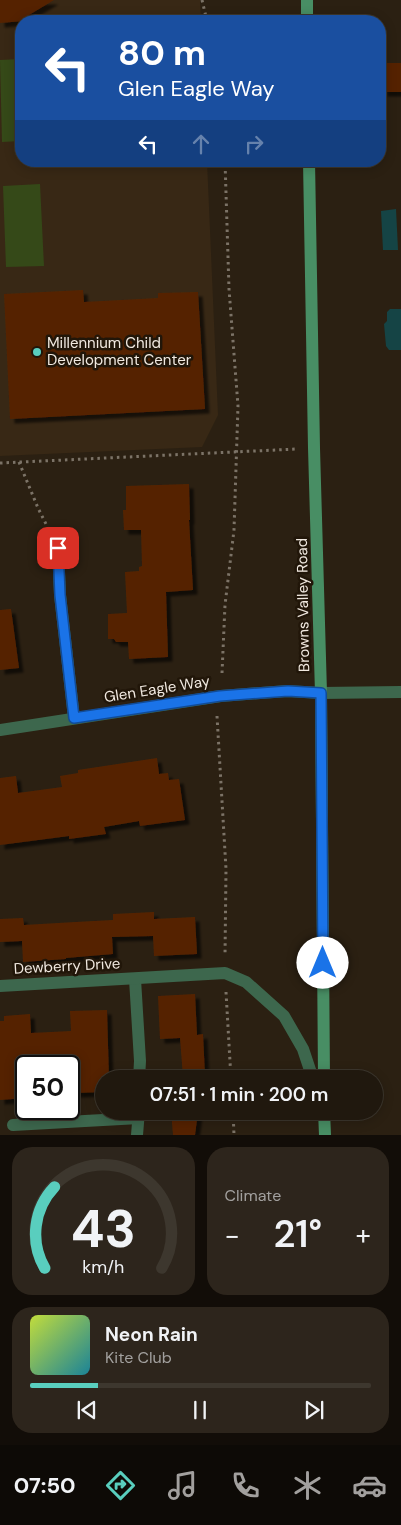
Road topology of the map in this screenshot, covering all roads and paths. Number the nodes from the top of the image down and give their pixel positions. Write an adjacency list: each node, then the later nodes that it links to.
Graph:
1 (202, 0): 3 (path)
2 (307, 0): 4 (main road)
3 (206, 15)
4 (307, 15)
5 (225, 167): 8 (path)
6 (309, 167): 7 (main road, Browns Valley Road)
7 (314, 448): 8 (path); 14 (main road, Browns Valley Road)
8 (236, 452): 9 (path); 12 (path)
9 (19, 462): 10 (path); 11 (path)
10 (0, 463)
11 (58, 548): 16 (street)
12 (222, 673)
13 (401, 692): 14 (street, Glen Eagle Way)
14 (321, 693): 16 (street, Glen Eagle Way); 24 (main road, Browns Valley Road)
15 (218, 716): 18 (path)
16 (74, 718): 17 (street, Glen Eagle Way)
17 (0, 730)
18 (225, 974): 19 (street, Dewberry Drive); 22 (path); 23 (street)
19 (135, 979): 20 (street, Dewberry Drive); 21 (street)
20 (0, 986)
21 (140, 1070)
22 (230, 1070)
23 (309, 1070)
24 (324, 1070)
25 (95, 1118): 29 (street)
26 (138, 1120): 30 (street)
27 (233, 1120): 31 (path)
28 (324, 1120): 32 (main road)
29 (13, 1125)
30 (137, 1135)
31 (234, 1135)
32 (324, 1135)

